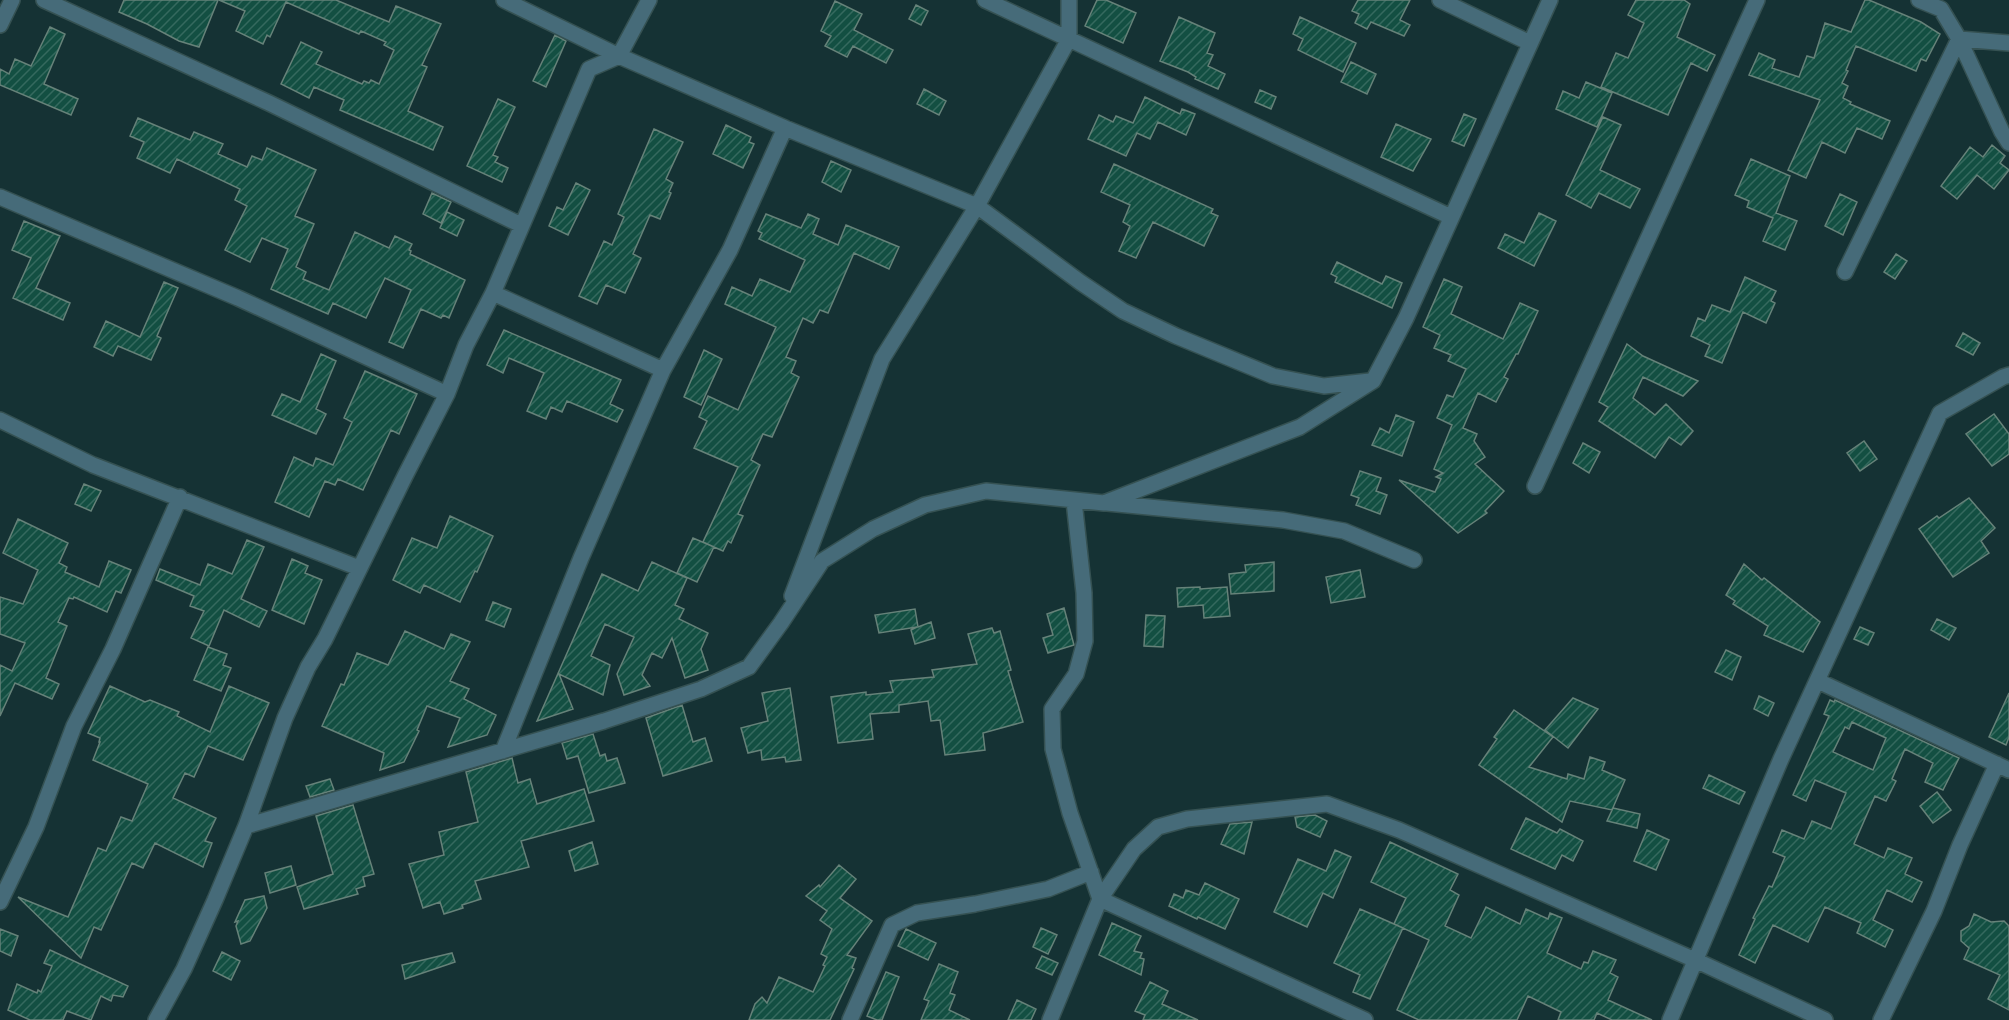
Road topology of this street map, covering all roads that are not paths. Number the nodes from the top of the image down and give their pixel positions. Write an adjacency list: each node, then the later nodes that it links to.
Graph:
1 (12, 0): 12 (street)
2 (44, 0): 23 (street)
3 (504, 0): 17 (street)
4 (649, 0): 17 (street)
5 (985, 0): 13 (street)
6 (1069, 0): 13 (street)
7 (1440, 0): 15 (street)
8 (1550, 0): 15 (street)
9 (1756, 0): 31 (street)
10 (1919, 0): 11 (street)
11 (1943, 5): 14 (street)
12 (0, 25)
13 (1069, 39): 21 (street); 22 (street)
14 (1959, 39): 16 (street); 19 (street); 24 (street)
15 (1530, 43): 22 (street)
16 (2009, 43)
17 (619, 56): 18 (street); 23 (street)
18 (785, 128): 21 (street); 26 (street)
19 (2009, 143)
20 (0, 197): 29 (street)
21 (977, 206): 28 (street); 37 (street)
22 (1451, 217): 28 (street)
23 (521, 225): 25 (street)
24 (1845, 272)
25 (493, 293): 26 (street); 29 (street)
26 (663, 370): 39 (street)
27 (2009, 375): 38 (street)
28 (1373, 381): 34 (street)
29 (447, 394): 36 (street)
30 (0, 420): 32 (street)
31 (1534, 486)
32 (180, 498): 36 (street); 44 (street)
33 (1074, 501): 34 (street); 37 (street); 42 (street)
34 (1104, 503): 35 (street)
35 (1414, 560)
36 (359, 568): 41 (street)
37 (781, 623): 39 (street)
38 (1818, 681): 40 (street); 45 (street)
39 (503, 751): 41 (street)
40 (2003, 767): 52 (street)
41 (246, 826): 46 (street)
42 (1090, 872): 43 (street); 47 (street)
43 (1100, 899): 45 (street); 48 (street); 49 (street)
44 (0, 902)
45 (1695, 960): 50 (street); 51 (street)
46 (156, 1020)
47 (850, 1020)
48 (1050, 1020)
49 (1365, 1020)
50 (1670, 1020)
51 (1825, 1020)
52 (1881, 1020)

